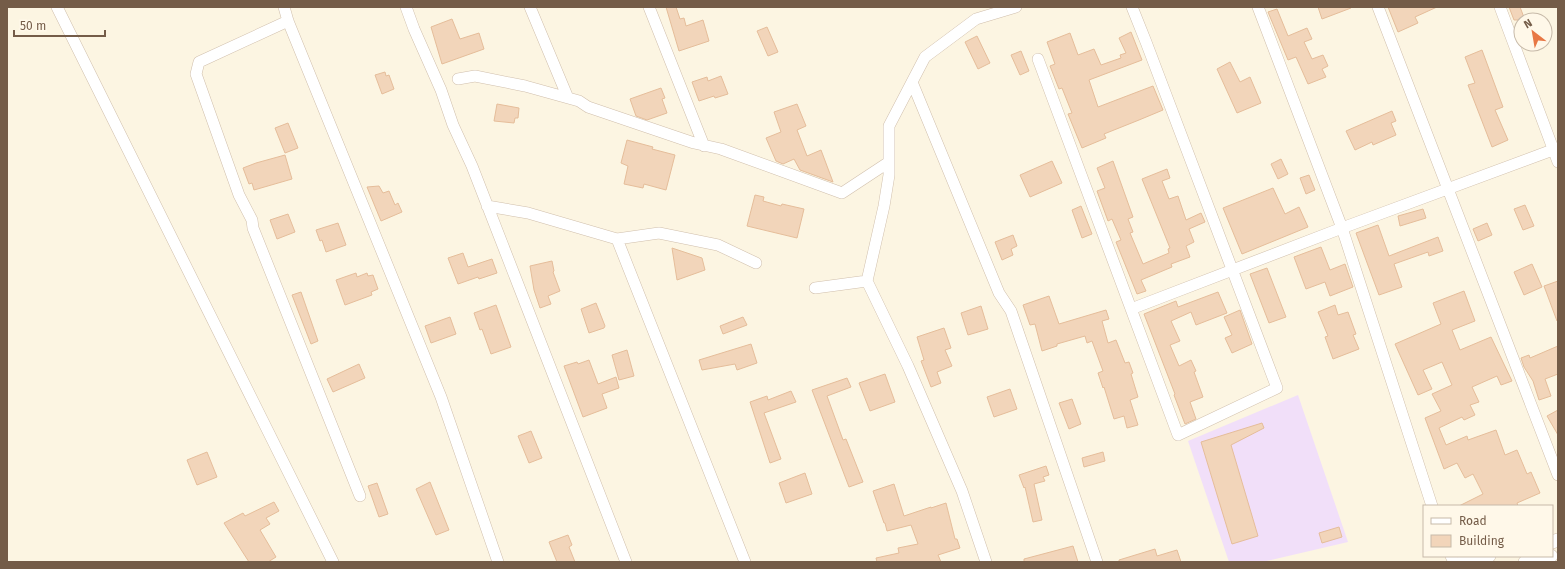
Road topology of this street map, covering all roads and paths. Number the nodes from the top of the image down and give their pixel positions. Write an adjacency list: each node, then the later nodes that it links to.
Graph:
1 (57, 7): 34 (street)
2 (284, 7): 11 (street)
3 (406, 7): 21 (street)
4 (530, 7): 15 (street)
5 (649, 7): 16 (street)
6 (1016, 7): 14 (street)
7 (1132, 7): 25 (street)
8 (1258, 7): 22 (street)
9 (1378, 7): 20 (street)
10 (1500, 7): 17 (street)
11 (288, 21): 30 (street); 35 (street)
12 (1038, 59): 28 (street)
13 (458, 79): 15 (street)
14 (912, 82): 18 (street); 39 (street)
15 (568, 98): 16 (street)
16 (704, 146): 18 (street)
17 (1556, 148): 19 (street); 20 (street)
18 (889, 162): 26 (street)
19 (1558, 162)
20 (1448, 189): 22 (street); 29 (street)
21 (487, 206): 23 (street); 36 (street)
22 (1342, 228): 25 (street); 31 (street)
23 (617, 240): 24 (street); 37 (street)
24 (756, 263)
25 (1233, 271): 28 (street); 28 (street)
26 (867, 281): 27 (street); 38 (street)
27 (815, 288)
28 (1131, 309)
29 (1558, 475)
30 (360, 496)
31 (1432, 505)
32 (1484, 557): 40 (street)
33 (1547, 557): 41 (street)
34 (333, 562)
35 (498, 562)
36 (626, 562)
37 (745, 562)
38 (986, 562)
39 (1097, 562)
40 (1462, 562)
41 (1525, 562)

